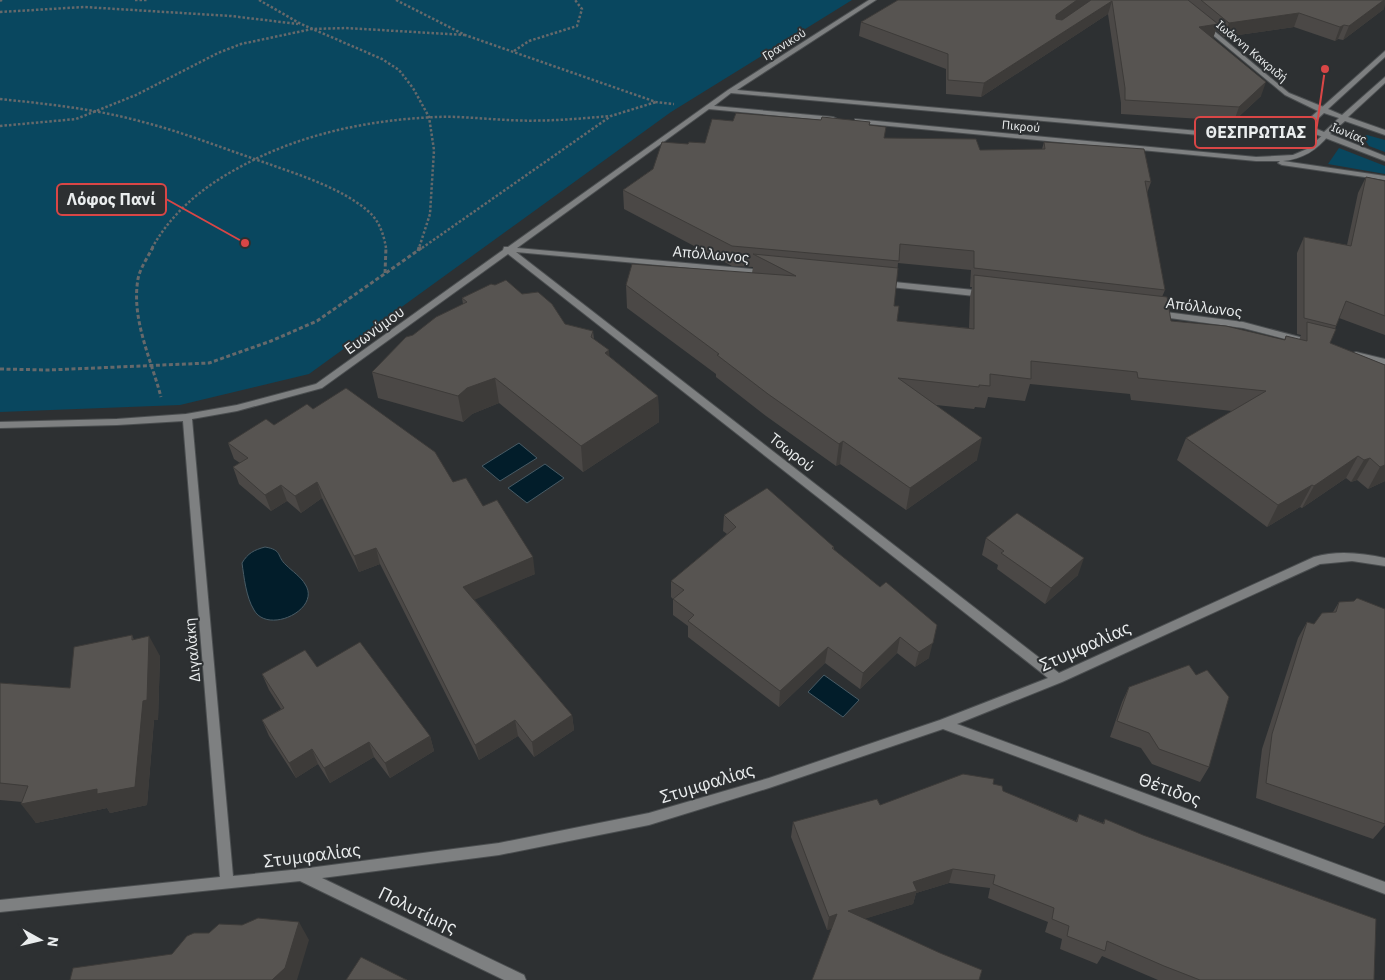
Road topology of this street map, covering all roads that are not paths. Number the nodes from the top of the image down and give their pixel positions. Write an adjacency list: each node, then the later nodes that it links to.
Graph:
1 (873, 0): 5 (street, Γρανικού)
2 (1196, 19): 7 (street, Ιωάννη Κακριδή)
3 (1385, 53): 7 (street)
4 (1385, 78): 8 (street, Πικρού)
5 (730, 91): 6 (street, Γρανικού); 11 (street, Πικρού)
6 (707, 107): 9 (street); 17 (street, Ευωνύμου)
7 (1323, 110): 8 (street, Ιωνίας); 11 (street)
8 (1343, 118): 12 (street, Ιωνίας); 13 (street, Πικρού)
9 (844, 120)
10 (854, 121): 14 (street, Πικρού)
11 (1305, 127): 13 (street, Ιωνίας)
12 (1385, 133)
13 (1325, 135): 14 (street, Πικρού); 15 (street, Ιωνίας)
14 (1256, 159): 16 (street)
15 (1385, 159)
16 (1385, 178)
17 (507, 249): 18 (street, Απόλλωνος); 25 (street, Ευωνύμου); 28 (street, Τσωρού)
18 (775, 274)
19 (874, 283): 20 (street)
20 (994, 294)
21 (1147, 313): 22 (street, Απόλλωνος)
22 (1319, 345)
23 (1347, 352): 24 (street)
24 (1385, 362)
25 (187, 417): 26 (street, Ευωνύμου); 31 (street, Διγαλάκη)
26 (0, 425)
27 (1385, 562): 28 (street, Στυμφαλίας)
28 (1058, 679): 29 (street, Στυμφαλίας)
29 (943, 724): 30 (street, Στυμφαλίας); 32 (street, Θέτιδος)
30 (301, 874): 31 (street, Στυμφαλίας); 34 (street, Πολυτίμης)
31 (227, 881): 33 (street, Στυμφαλίας)
32 (1385, 888)
33 (0, 906)
34 (519, 980)

